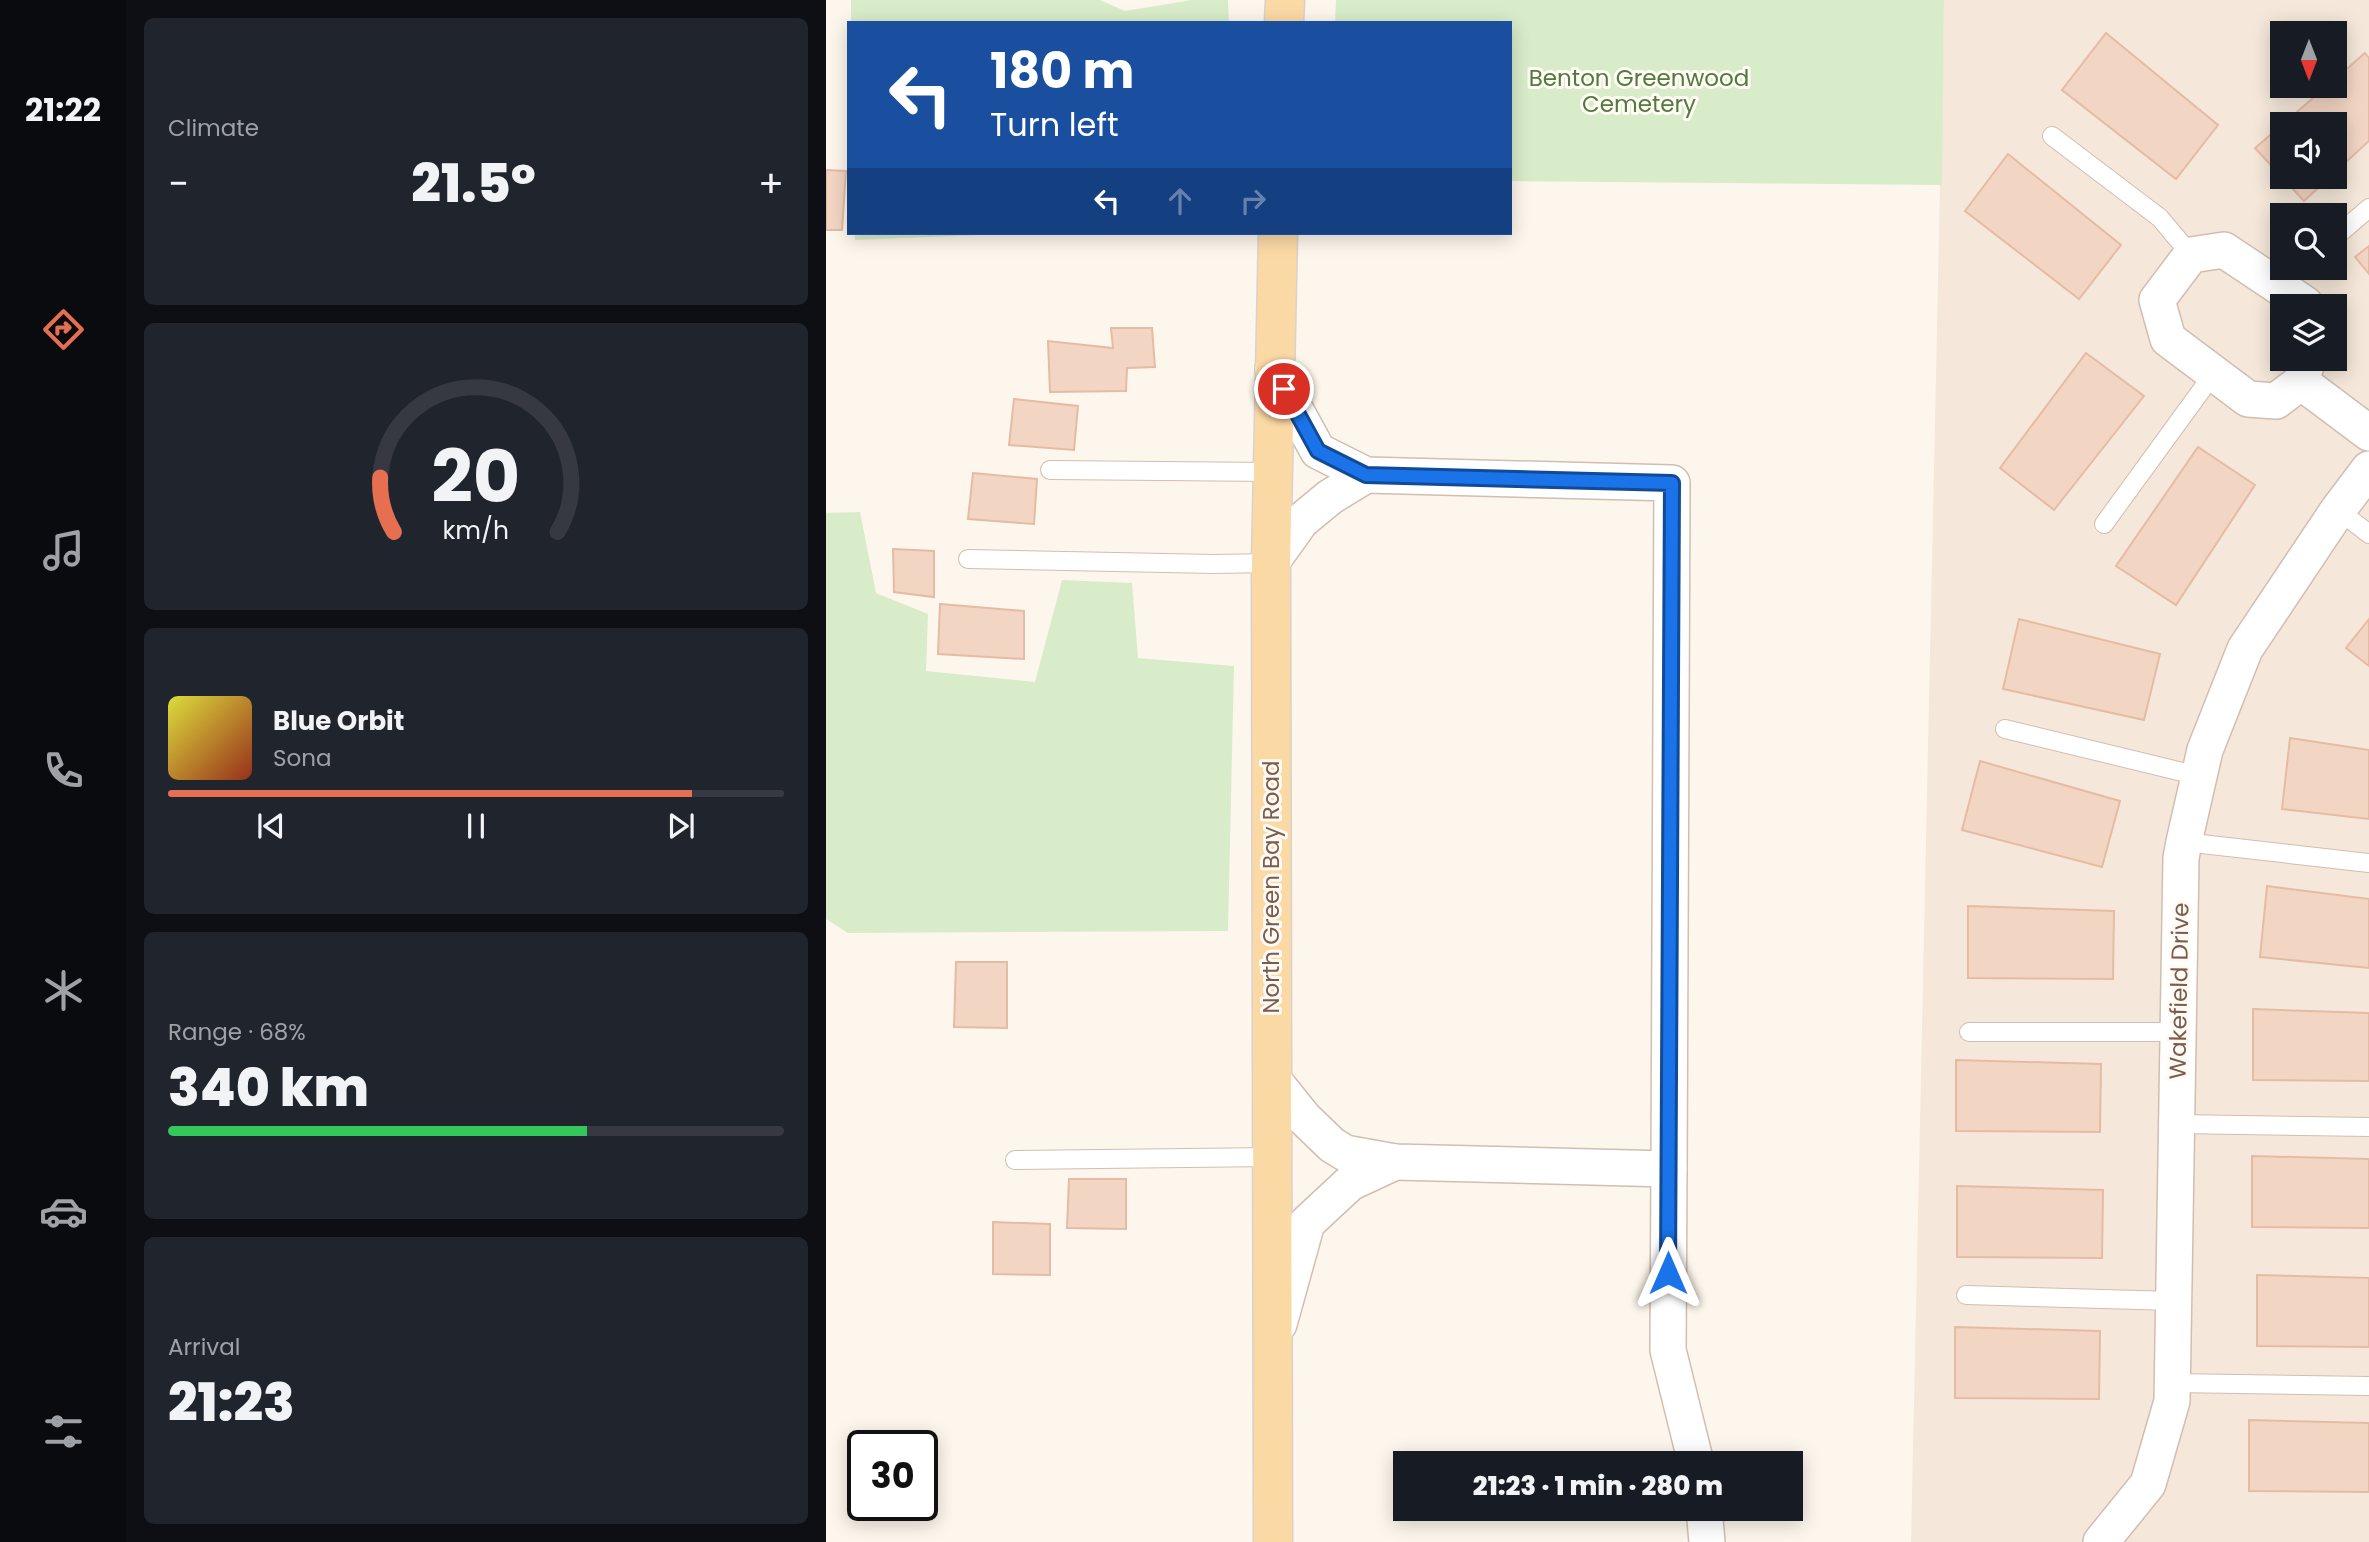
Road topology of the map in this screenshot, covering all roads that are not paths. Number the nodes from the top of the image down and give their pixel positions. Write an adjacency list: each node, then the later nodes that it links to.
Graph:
1 (1285, 0): 2 (main road)
2 (1284, 21)
3 (2052, 136): 7 (lane)
4 (2369, 208): 5 (lane)
5 (2347, 227)
6 (1278, 235): 9 (main road, North Green Bay Road)
7 (2191, 255): 8 (street); 12 (street)
8 (2294, 287)
9 (1273, 369): 16 (main road, North Green Bay Road); 17 (street)
10 (2303, 371): 12 (street)
11 (2305, 371): 13 (street)
12 (2214, 373): 19 (lane)
13 (2369, 433)
14 (2369, 469): 18 (street, Wakefield Drive)
15 (1049, 470): 16 (lane)
16 (1272, 472): 22 (main road, North Green Bay Road)
17 (1366, 475): 22 (street); 35 (street)
18 (2338, 509): 20 (lane); 24 (street, Wakefield Drive)
19 (2104, 524)
20 (2369, 534)
21 (968, 559): 22 (lane)
22 (1271, 563): 29 (main road, North Green Bay Road)
23 (2005, 729): 24 (lane)
24 (2199, 776): 25 (street, Wakefield Drive)
25 (2184, 842): 26 (lane); 28 (street, Wakefield Drive)
26 (2369, 863)
27 (1969, 1032): 28 (lane)
28 (2178, 1032): 30 (street, Wakefield Drive)
29 (1271, 1077): 32 (main road, North Green Bay Road); 34 (street)
30 (2177, 1124): 31 (lane); 37 (street, Wakefield Drive)
31 (2369, 1127)
32 (1273, 1157): 33 (lane); 38 (main road, North Green Bay Road)
33 (1015, 1160)
34 (1395, 1162): 35 (street); 38 (street)
35 (1669, 1169): 41 (street)
36 (1966, 1295): 37 (lane)
37 (2174, 1301): 39 (street, Wakefield Drive)
38 (1274, 1341): 43 (main road, North Green Bay Road)
39 (2173, 1383): 40 (lane); 45 (street, Wakefield Drive)
40 (2369, 1386)
41 (1693, 1451)
42 (1705, 1521): 44 (street)
43 (1273, 1542)
44 (1707, 1542)
45 (2101, 1542)

